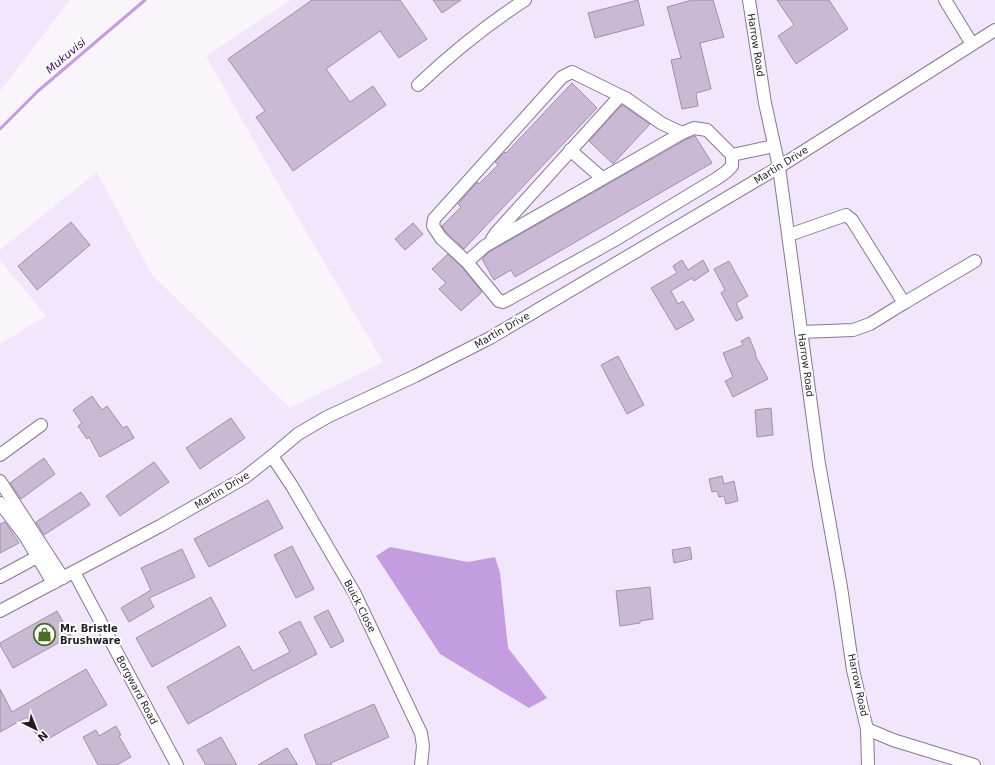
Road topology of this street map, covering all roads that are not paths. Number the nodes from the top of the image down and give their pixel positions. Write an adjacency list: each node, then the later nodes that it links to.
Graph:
1 (525, 0): 6 (street)
2 (749, 0): 9 (street, Harrow Road)
3 (945, 0): 5 (street)
4 (995, 30): 5 (street, Martin Drive)
5 (972, 44): 12 (street, Martin Drive)
6 (418, 85)
7 (620, 96): 8 (street); 10 (street); 17 (street)
8 (682, 133): 11 (street); 13 (street)
9 (774, 146): 11 (street); 12 (street, Harrow Road)
10 (570, 150): 13 (street); 15 (street)
11 (732, 155): 17 (street)
12 (779, 167): 14 (street, Harrow Road); 22 (street, Martin Drive)
13 (602, 178): 15 (street)
14 (788, 235): 18 (street); 19 (street, Harrow Road)
15 (484, 246): 17 (street)
16 (975, 261): 18 (street)
17 (467, 262)
18 (904, 303): 19 (street)
19 (801, 332): 29 (street, Harrow Road)
20 (41, 426): 21 (street)
21 (0, 455)
22 (272, 456): 27 (street, Martin Drive); 31 (street, Buick Close)
23 (0, 481): 27 (street)
24 (2, 509): 25 (street)
25 (37, 558): 26 (street); 27 (street)
26 (0, 577)
27 (63, 578): 28 (street, Martin Drive); 30 (street, Borgward Road)
28 (0, 611)
29 (867, 729): 32 (street, Harrow Road); 33 (street)
30 (177, 765)
31 (421, 765)
32 (868, 765)
33 (974, 765)

